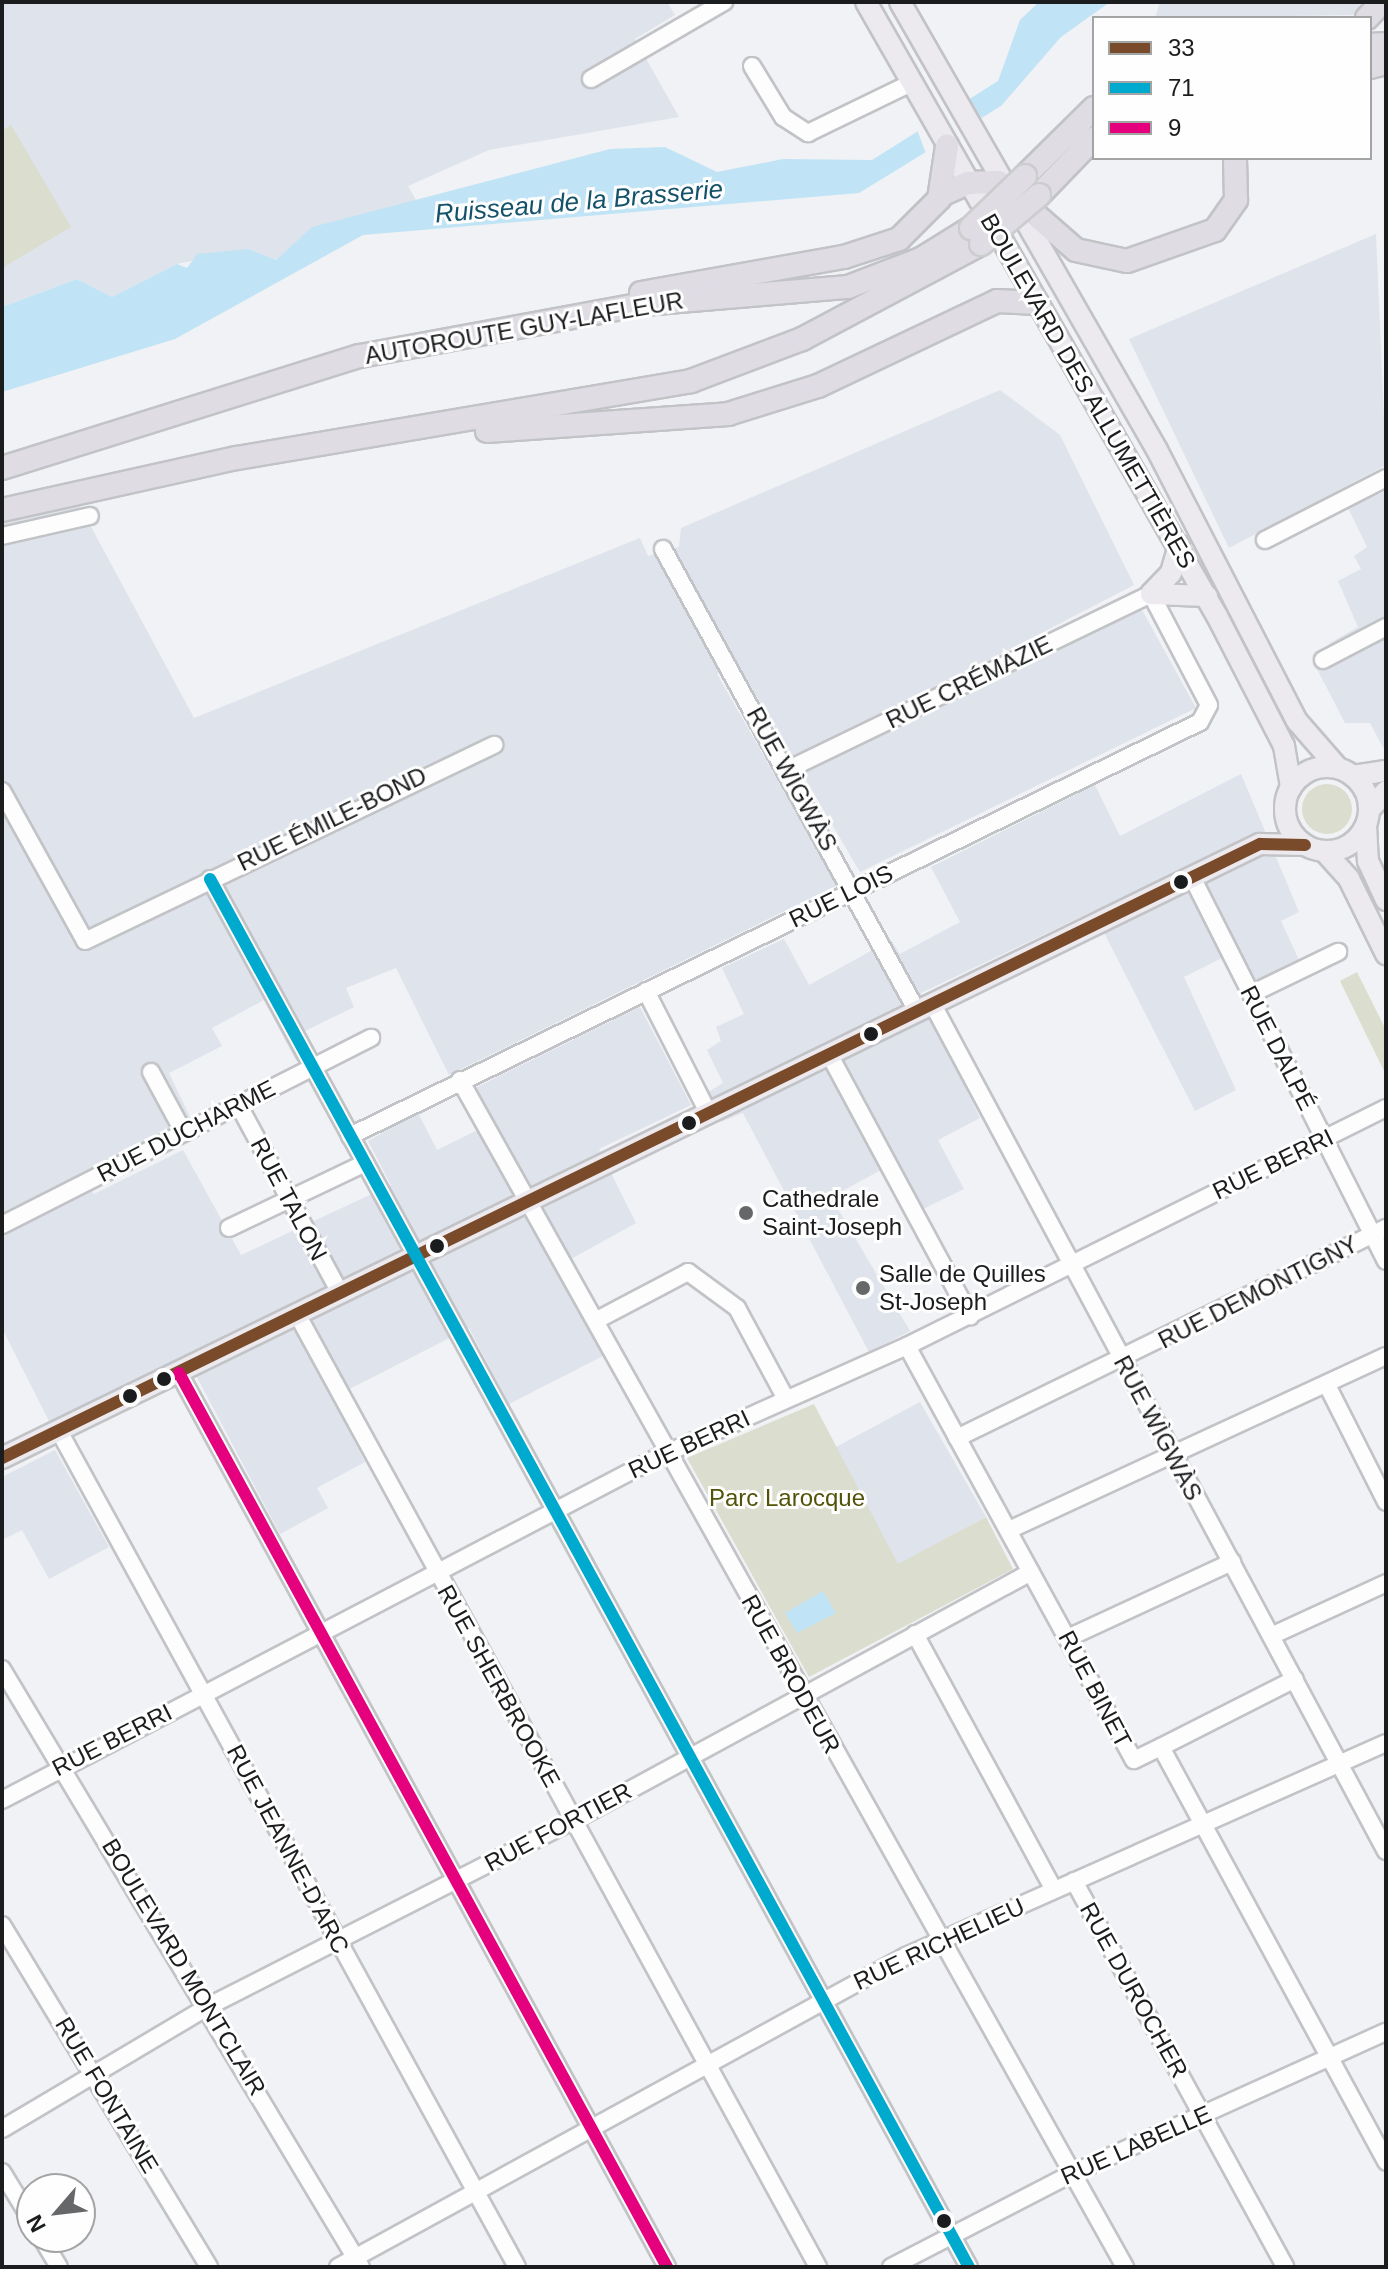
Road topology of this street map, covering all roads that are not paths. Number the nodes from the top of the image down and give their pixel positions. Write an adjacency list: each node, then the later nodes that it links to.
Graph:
1 (724, 2): 5 (street)
2 (866, 2): 6 (main road, BOULEVARD DES ALLUMETTIÈRES)
3 (900, 2): 12 (main road, BOULEVARD DES ALLUMETTIÈRES)
4 (752, 66): 6 (street)
5 (591, 79)
6 (911, 83): 9 (main road, BOULEVARD DES ALLUMETTIÈRES)
7 (1092, 110): 16 (highway, AUTOROUTE GUY-LAFLEUR, bridge)
8 (1092, 140): 14 (highway, AUTOROUTE GUY-LAFLEUR)
9 (948, 153): 13 (main road, BOULEVARD DES ALLUMETTIÈRES); 15 (highway)
10 (1092, 154): 14 (highway)
11 (1235, 160): 12 (highway)
12 (998, 182): 13 (highway); 35 (main road, BOULEVARD DES ALLUMETTIÈRES)
13 (968, 183): 15 (highway); 17 (main road, BOULEVARD DES ALLUMETTIÈRES)
14 (1047, 187): 16 (highway, AUTOROUTE GUY-LAFLEUR, bridge)
15 (941, 195): 18 (highway)
16 (976, 236): 18 (highway, AUTOROUTE GUY-LAFLEUR); 19 (highway, AUTOROUTE GUY-LAFLEUR)
17 (1037, 303): 19 (highway); 26 (main road, BOULEVARD DES ALLUMETTIÈRES)
18 (536, 323): 20 (highway, AUTOROUTE GUY-LAFLEUR)
19 (350, 439): 22 (highway, AUTOROUTE GUY-LAFLEUR)
20 (2, 468)
21 (1386, 478): 25 (street)
22 (2, 510)
23 (90, 516): 24 (street)
24 (2, 536)
25 (1265, 540)
26 (1179, 545): 28 (main road); 29 (main road, BOULEVARD DES ALLUMETTIÈRES)
27 (663, 549): 33 (street, RUE WÌGWÀS)
28 (1151, 594): 29 (main road); 33 (street, RUE CRÉMAZIE); 44 (street, RUE LOIS)
29 (1207, 596): 38 (main road, BOULEVARD DES ALLUMETTIÈRES)
30 (1386, 627): 31 (street)
31 (1323, 660)
32 (494, 745): 43 (street, RUE ÉMILE-BOND)
33 (787, 770): 44 (street, RUE WÌGWÀS)
34 (1386, 771): 35 (main road)
35 (1345, 772): 38 (main road); 39 (main road)
36 (2, 791): 43 (street, RUE ÉMILE-BOND)
37 (1386, 791): 39 (main road)
38 (1288, 797): 40 (main road); 41 (main road)
39 (1368, 817): 41 (main road); 45 (main road)
40 (1260, 844): 41 (main road); 42 (main road)
41 (1315, 848): 47 (main road)
42 (1192, 877): 49 (street, RUE DALPÉ); 50 (main road)
43 (210, 879): 53 (street)
44 (853, 890): 48 (street, RUE LOIS); 50 (street, RUE WÌGWÀS)
45 (1386, 900)
46 (1338, 952): 49 (street)
47 (1386, 954)
48 (646, 991): 55 (street, RUE LOIS); 58 (street)
49 (1251, 994): 61 (street, RUE DALPÉ)
50 (924, 1007): 52 (main road); 70 (street, RUE WÌGWÀS)
51 (371, 1038): 53 (street, RUE DUCHARME)
52 (829, 1054): 58 (main road); 73 (street)
53 (313, 1066): 56 (street, RUE DUCHARME); 60 (street)
54 (151, 1072): 59 (street)
55 (460, 1080): 60 (street, RUE LOIS); 64 (street, RUE BRODEUR)
56 (238, 1104): 59 (street, RUE DUCHARME); 63 (street, RUE TALON)
57 (1386, 1108): 61 (street, RUE BERRI)
58 (708, 1112): 64 (main road)
59 (184, 1133): 65 (street, RUE DUCHARME)
60 (350, 1136): 62 (street)
61 (1324, 1139): 67 (street, RUE DALPÉ); 70 (street, RUE BERRI)
62 (365, 1163): 63 (street); 68 (street)
63 (290, 1199): 66 (street); 71 (street, RUE TALON)
64 (527, 1201): 68 (main road); 74 (street, RUE BRODEUR)
65 (2, 1225)
66 (229, 1228)
67 (1379, 1231): 69 (street, RUE DALPÉ); 77 (street, RUE DEMONTIGNY)
68 (417, 1255): 71 (main road); 87 (street)
69 (1386, 1261)
70 (1071, 1264): 73 (street, RUE BERRI); 77 (street, RUE WÌGWÀS)
71 (340, 1293): 72 (main road)
72 (297, 1314): 78 (main road); 91 (street, RUE SHERBROOKE)
73 (970, 1316): 75 (street, RUE BERRI)
74 (597, 1320): 80 (street); 83 (street, RUE BRODEUR)
75 (907, 1346): 80 (street, RUE BERRI); 82 (street, RUE BINET)
76 (1386, 1356): 79 (street)
77 (1122, 1360): 82 (street, RUE DEMONTIGNY); 84 (street, RUE WÌGWÀS)
78 (179, 1373): 81 (main road); 93 (street)
79 (1327, 1385): 84 (street); 86 (street)
80 (786, 1399): 83 (street, RUE BERRI)
81 (59, 1431): 85 (main road); 99 (street, RUE JEANNE-D'ARC)
82 (957, 1438): 88 (street, RUE BINET)
83 (670, 1452): 87 (street, RUE BERRI); 100 (street, RUE BRODEUR)
84 (1172, 1456): 88 (street); 89 (street, RUE WÌGWÀS)
85 (2, 1458)
86 (1386, 1502)
87 (557, 1510): 91 (street, RUE BERRI); 103 (street)
88 (1009, 1530): 90 (street, RUE BINET)
89 (1232, 1562): 95 (street, RUE WÌGWÀS); 96 (street)
90 (1031, 1572): 94 (street, RUE FORTIER); 96 (street, RUE BINET)
91 (438, 1574): 93 (street, RUE BERRI); 107 (street, RUE SHERBROOKE)
92 (1386, 1583): 95 (street)
93 (320, 1632): 99 (street, RUE BERRI); 110 (street)
94 (915, 1634): 100 (street, RUE FORTIER); 112 (street, RUE DUROCHER)
95 (1271, 1636): 98 (street, RUE WÌGWÀS)
96 (1068, 1638): 102 (street, RUE BINET)
97 (2, 1669): 104 (street, BOULEVARD MONTCLAIR)
98 (1295, 1679): 102 (street); 105 (street, RUE WÌGWÀS)
99 (203, 1693): 104 (street, RUE BERRI); 114 (street, RUE JEANNE-D'ARC)
100 (804, 1696): 103 (street, RUE FORTIER); 115 (street, RUE BRODEUR)
101 (1386, 1743): 105 (street, RUE RICHELIEU)
102 (1161, 1747): 108 (street, RUE BINET)
103 (690, 1758): 107 (street, RUE FORTIER); 116 (street)
104 (61, 1765): 106 (street, RUE BERRI); 117 (street, BOULEVARD MONTCLAIR)
105 (1340, 1765): 108 (street, RUE RICHELIEU); 109 (street, RUE WÌGWÀS)
106 (2, 1800)
107 (573, 1820): 110 (street, RUE FORTIER); 120 (street, RUE SHERBROOKE)
108 (1204, 1826): 111 (street, RUE RICHELIEU); 119 (street, RUE BINET)
109 (1386, 1851)
110 (455, 1880): 114 (street, RUE FORTIER); 123 (street)
111 (1074, 1881): 112 (street, RUE RICHELIEU); 122 (street, RUE DUROCHER)
112 (1054, 1890): 115 (street, RUE RICHELIEU)
113 (2, 1925): 121 (street, RUE FONTAINE)
114 (338, 1941): 117 (street, RUE FORTIER); 128 (street, RUE JEANNE-D'ARC)
115 (942, 1941): 116 (street, RUE RICHELIEU); 127 (street, RUE BRODEUR)
116 (822, 1999): 120 (street, RUE RICHELIEU); 130 (street)
117 (209, 2006): 121 (street, RUE FORTIER); 131 (street, BOULEVARD MONTCLAIR)
118 (1386, 2032): 119 (street, RUE LABELLE)
119 (1330, 2058): 122 (street, RUE LABELLE); 125 (street, RUE BINET)
120 (705, 2062): 123 (street, RUE RICHELIEU); 136 (street, RUE SHERBROOKE)
121 (95, 2074): 124 (street, RUE FORTIER); 132 (street, RUE FONTAINE)
122 (1202, 2116): 127 (street, RUE LABELLE); 140 (street, RUE DUROCHER)
123 (589, 2125): 128 (street, RUE RICHELIEU); 135 (street)
124 (2, 2129)
125 (1386, 2162)
126 (2, 2172): 129 (street)
127 (1073, 2173): 130 (street, RUE LABELLE); 139 (street, RUE BRODEUR)
128 (474, 2190): 131 (street, RUE RICHELIEU); 134 (street, RUE JEANNE-D'ARC)
129 (16, 2195)
130 (951, 2233): 137 (street, RUE LABELLE); 138 (street)
131 (358, 2262): 133 (street, RUE RICHELIEU)
132 (209, 2267)
133 (338, 2267)
134 (517, 2267)
135 (667, 2267)
136 (818, 2267)
137 (891, 2267)
138 (969, 2267)
139 (1125, 2267)
140 (1285, 2267)

